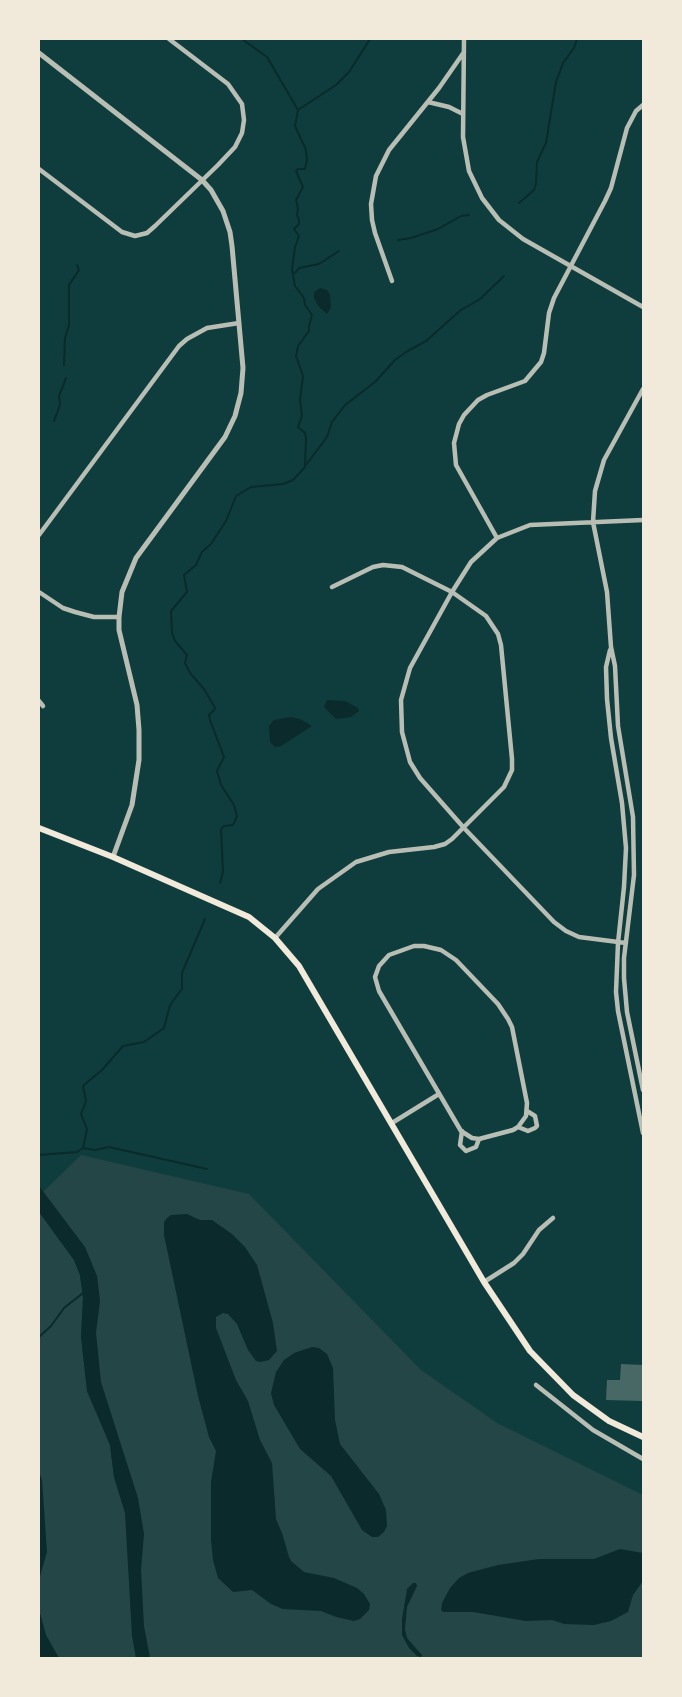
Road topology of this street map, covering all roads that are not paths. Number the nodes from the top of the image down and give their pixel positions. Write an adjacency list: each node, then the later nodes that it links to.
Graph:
1 (169, 39): 9 (street)
2 (464, 39): 3 (street)
3 (464, 52): 5 (street); 7 (street)
4 (39, 53): 9 (street)
5 (428, 102): 7 (street); 11 (street)
6 (643, 105): 10 (street)
7 (463, 114): 10 (street)
8 (39, 169): 9 (street)
9 (202, 180): 13 (street)
10 (570, 266): 12 (street); 18 (street)
11 (392, 281)
12 (643, 307)
13 (239, 323): 17 (street); 22 (street)
14 (643, 389): 16 (street)
15 (643, 520): 16 (street)
16 (592, 522): 18 (street); 23 (street)
17 (39, 535)
18 (497, 538): 21 (street)
19 (332, 586): 21 (street)
20 (39, 592): 22 (street)
21 (452, 592): 29 (street); 29 (street)
22 (119, 617): 30 (street)
23 (610, 647): 26 (street); 27 (street)
24 (39, 701): 25 (street)
25 (43, 706)
26 (633, 817): 27 (street); 33 (street)
27 (624, 818): 32 (street)
28 (39, 828): 30 (main road)
29 (464, 828): 31 (street); 32 (street)
30 (113, 857): 31 (main road)
31 (275, 938): 37 (main road)
32 (618, 943): 33 (street); 39 (street)
33 (626, 943): 34 (street)
34 (643, 1090)
35 (440, 1094): 36 (street); 37 (street); 40 (street)
36 (527, 1112): 38 (street); 38 (street)
37 (392, 1123): 43 (main road)
38 (518, 1127): 41 (street)
39 (643, 1129)
40 (462, 1131): 41 (street); 41 (street)
41 (479, 1139)
42 (553, 1218): 43 (street)
43 (484, 1282): 45 (main road)
44 (536, 1385): 46 (street)
45 (643, 1437)
46 (643, 1459)

